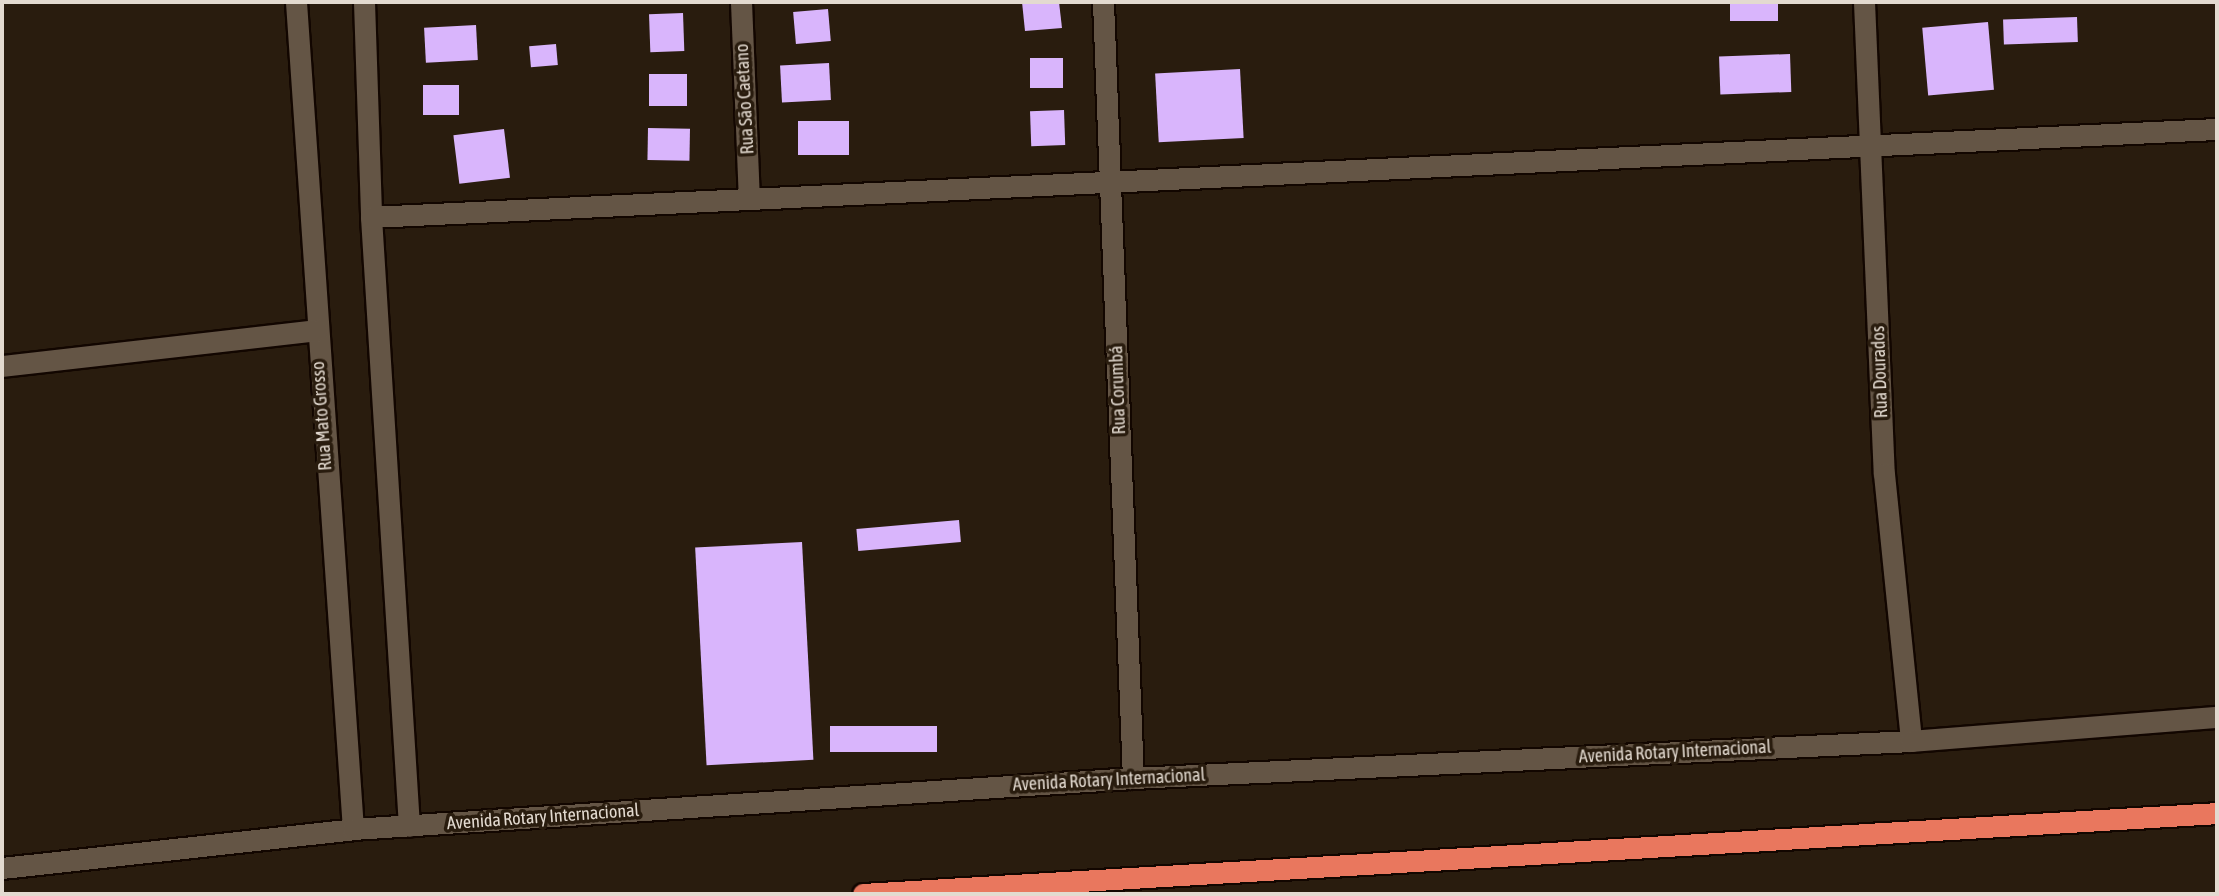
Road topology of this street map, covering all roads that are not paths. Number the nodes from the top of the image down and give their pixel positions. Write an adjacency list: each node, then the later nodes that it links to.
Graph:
1 (296, 2): 11 (street, Rua Mato Grosso)
2 (363, 2): 10 (street)
3 (741, 2): 9 (street, Rua São Caetano)
4 (1103, 2): 8 (street, Rua Corumbá)
5 (1864, 2): 7 (street, Rua Dourados)
6 (2217, 129): 7 (street)
7 (1872, 147): 8 (street); 14 (street, Rua Dourados)
8 (1111, 184): 9 (street); 15 (street, Rua Corumbá)
9 (749, 197): 10 (street)
10 (370, 217): 17 (street)
11 (316, 330): 12 (street); 18 (street, Rua Mato Grosso)
12 (2, 366)
13 (2217, 717): 14 (street, Avenida Rotary Internacional)
14 (1911, 741): 15 (street, Avenida Rotary Internacional)
15 (1133, 778): 17 (street, Avenida Rotary Internacional)
16 (2217, 814): 20 (highway)
17 (409, 827): 18 (street, Avenida Rotary Internacional)
18 (353, 830): 19 (street, Avenida Rotary Internacional)
19 (2, 869)
20 (863, 894)

